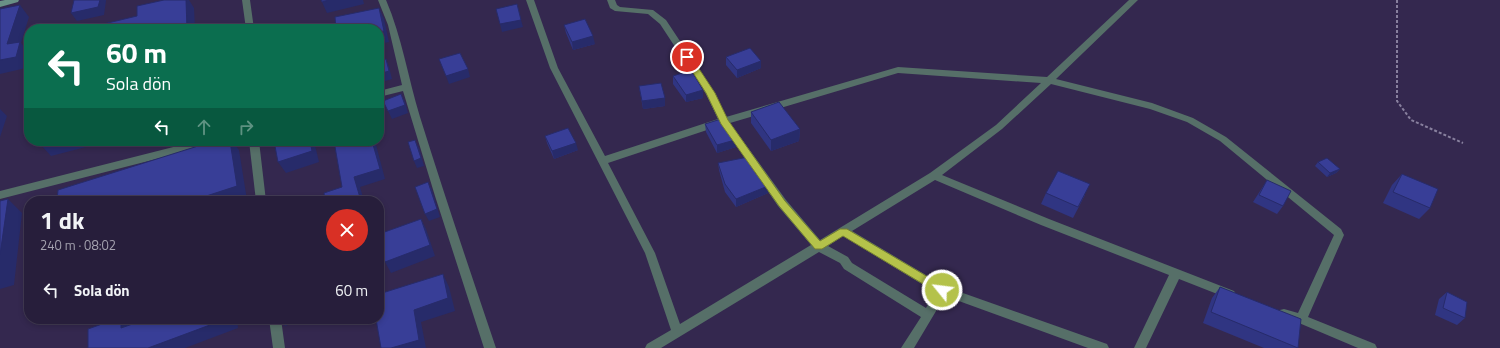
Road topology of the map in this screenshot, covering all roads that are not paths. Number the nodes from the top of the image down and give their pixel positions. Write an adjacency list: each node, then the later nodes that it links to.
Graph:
1 (15, 0): 7 (street)
2 (246, 0): 8 (street)
3 (382, 0): 10 (street)
4 (530, 0): 15 (street)
5 (611, 0): 12 (street)
6 (1134, 0): 9 (street)
7 (0, 4)
8 (249, 24)
9 (1050, 80): 12 (street); 16 (street); 26 (street)
10 (406, 87): 11 (street); 30 (street)
11 (384, 93)
12 (724, 122): 15 (street); 20 (street)
13 (191, 146): 17 (street)
14 (255, 146): 18 (street)
15 (602, 161): 28 (street)
16 (934, 176): 19 (street); 21 (street)
17 (0, 195)
18 (260, 196)
19 (843, 231): 20 (street); 22 (street)
20 (818, 246): 25 (street); 28 (street)
21 (1176, 273): 23 (street); 34 (street)
22 (942, 290): 25 (street); 33 (street)
23 (1239, 297)
24 (1275, 311): 26 (street)
25 (928, 315): 32 (street)
26 (1301, 319): 35 (street)
27 (276, 324): 29 (street)
28 (677, 332): 31 (street)
29 (279, 348)
30 (490, 348)
31 (651, 348)
32 (907, 348)
33 (1103, 348)
34 (1140, 348)
35 (1371, 348)

